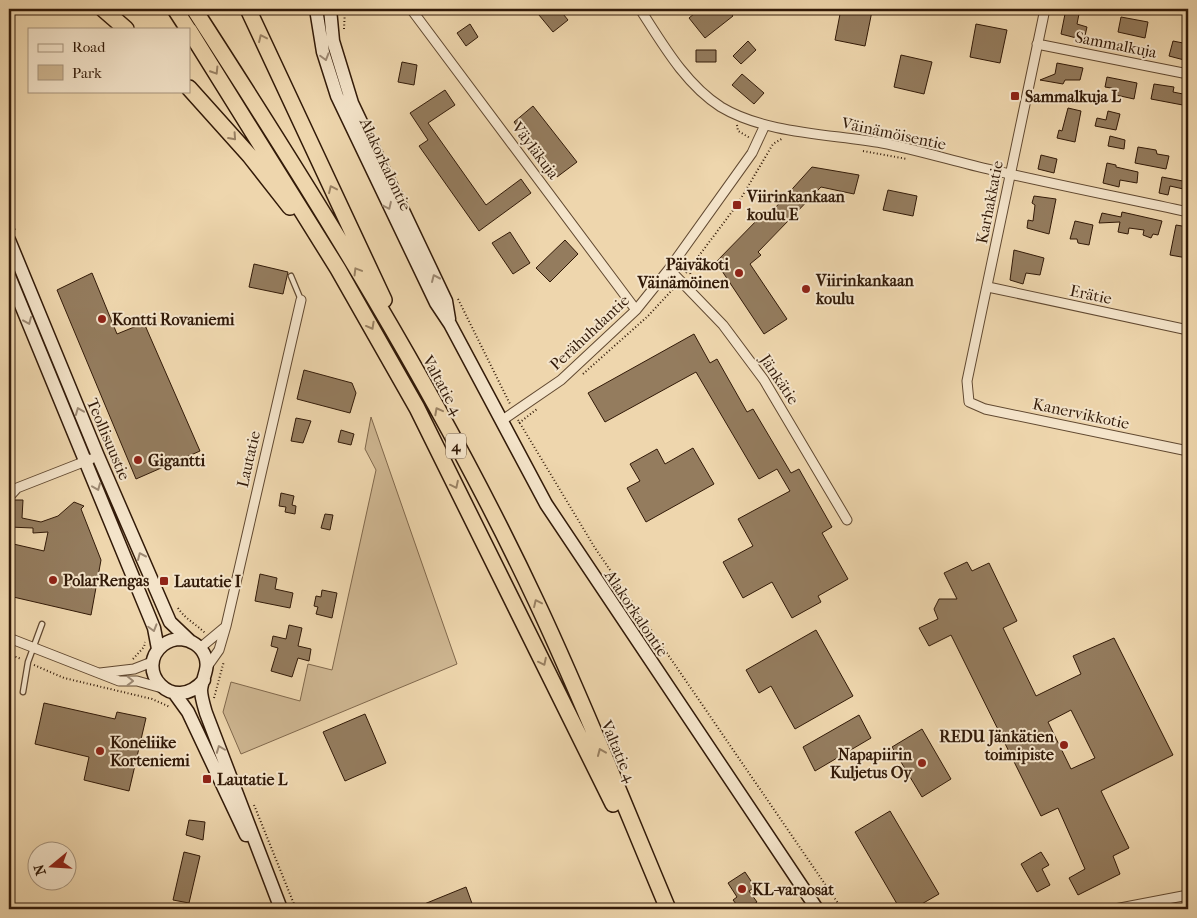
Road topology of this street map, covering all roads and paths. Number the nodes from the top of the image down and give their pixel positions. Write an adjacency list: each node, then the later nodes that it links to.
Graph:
1 (93, 9): 10 (highway)
2 (175, 9): 11 (highway, Valtatie 4 / 4)
3 (194, 9): 35 (highway, Valtatie 4 / 4, one-way to 3)
4 (248, 9): 35 (highway, one-way to 4)
5 (316, 9): 33 (street, Alakorkalontie, one-way to 33)
6 (330, 9): 33 (street, Alakorkalontie, one-way to 6)
7 (411, 9): 32 (street, Väyläkuja)
8 (640, 9): 16 (street, Väinämöisentie)
9 (1045, 9): 13 (street, Karhakkatie)
10 (124, 28)
11 (187, 28)
12 (190, 32): 25 (highway, Valtatie 4 / 4, one-way to 25)
13 (1038, 44): 14 (street, Sammalkuja); 22 (street, Karhakkatie)
14 (1188, 74)
15 (190, 89): 25 (highway, one-way to 25)
16 (765, 125): 17 (street, Väinämöisentie); 26 (street, Perähuhdantie)
17 (784, 128): 19 (path); 22 (street, Väinämöisentie)
18 (787, 139): 19 (path)
19 (782, 140): 29 (path)
20 (854, 149): 21 (path)
21 (913, 160)
22 (1010, 174): 23 (street, Väinämöisentie); 30 (street, Karhakkatie)
23 (1188, 212)
24 (9, 240): 40 (street, Teollisuustie, one-way to 24)
25 (338, 269): 58 (highway, Valtatie 4 / 4, one-way to 58)
26 (669, 269): 29 (street, Jänkätie); 32 (street, Perähuhdantie)
27 (9, 276): 40 (street, Teollisuustie, one-way to 40)
28 (291, 276): 31 (lane)
29 (680, 282): 42 (street, Jänkätie)
30 (988, 287): 34 (street, Erätie); 36 (street, Karhakkatie)
31 (300, 300): 44 (street, Lautatie)
32 (636, 310): 37 (street, Perähuhdantie)
33 (450, 324): 37 (street, Alakorkalontie)
34 (1188, 330)
35 (420, 376): 58 (highway, Valtatie 4 / 4, one-way to 35)
36 (969, 402): 39 (street, Kanervikkotie)
37 (501, 421): 59 (street, Alakorkalontie)
38 (519, 423): 60 (path, Alakorkalontie)
39 (1188, 451)
40 (92, 458): 41 (street); 46 (street, Teollisuustie, one-way to 40); 48 (street, Teollisuustie, one-way to 48)
41 (9, 498)
42 (847, 520)
43 (42, 624): 47 (lane)
44 (226, 626): 46 (street); 51 (street, Lautatie)
45 (9, 638): 47 (street)
46 (196, 645): 48 (street); 51 (street)
47 (34, 649): 50 (street); 53 (lane)
48 (158, 649): 49 (street)
49 (152, 662): 50 (street); 52 (street)
50 (98, 673): 52 (street, one-way to 52)
51 (205, 673): 54 (street); 55 (street, one-way to 51)
52 (162, 688): 54 (street)
53 (23, 692)
54 (175, 694): 55 (street)
55 (261, 861): 57 (street)
56 (1188, 895): 61 (street)
57 (281, 909)
58 (667, 909)
59 (817, 909)
60 (842, 909)
61 (1115, 909)

